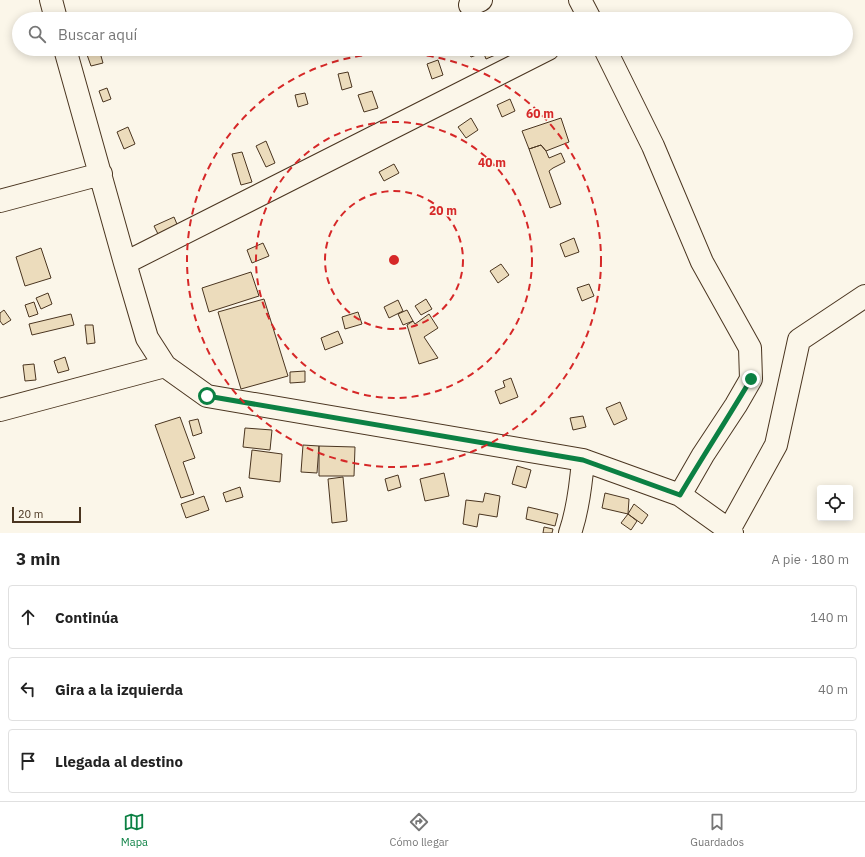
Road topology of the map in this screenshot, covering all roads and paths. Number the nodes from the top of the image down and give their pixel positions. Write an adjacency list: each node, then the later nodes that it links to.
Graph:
1 (51, 0): 3 (street)
2 (580, 0): 4 (street)
3 (54, 12)
4 (586, 12)
5 (67, 56): 8 (street)
6 (534, 56): 10 (street)
7 (608, 56): 15 (street)
8 (101, 174): 9 (street); 10 (street)
9 (0, 201)
10 (125, 263): 12 (street)
11 (865, 296): 16 (street)
12 (165, 366): 13 (street); 14 (street)
13 (0, 410)
14 (583, 460): 15 (street); 17 (street)
15 (680, 495): 16 (street)
16 (730, 532)
17 (570, 533)

